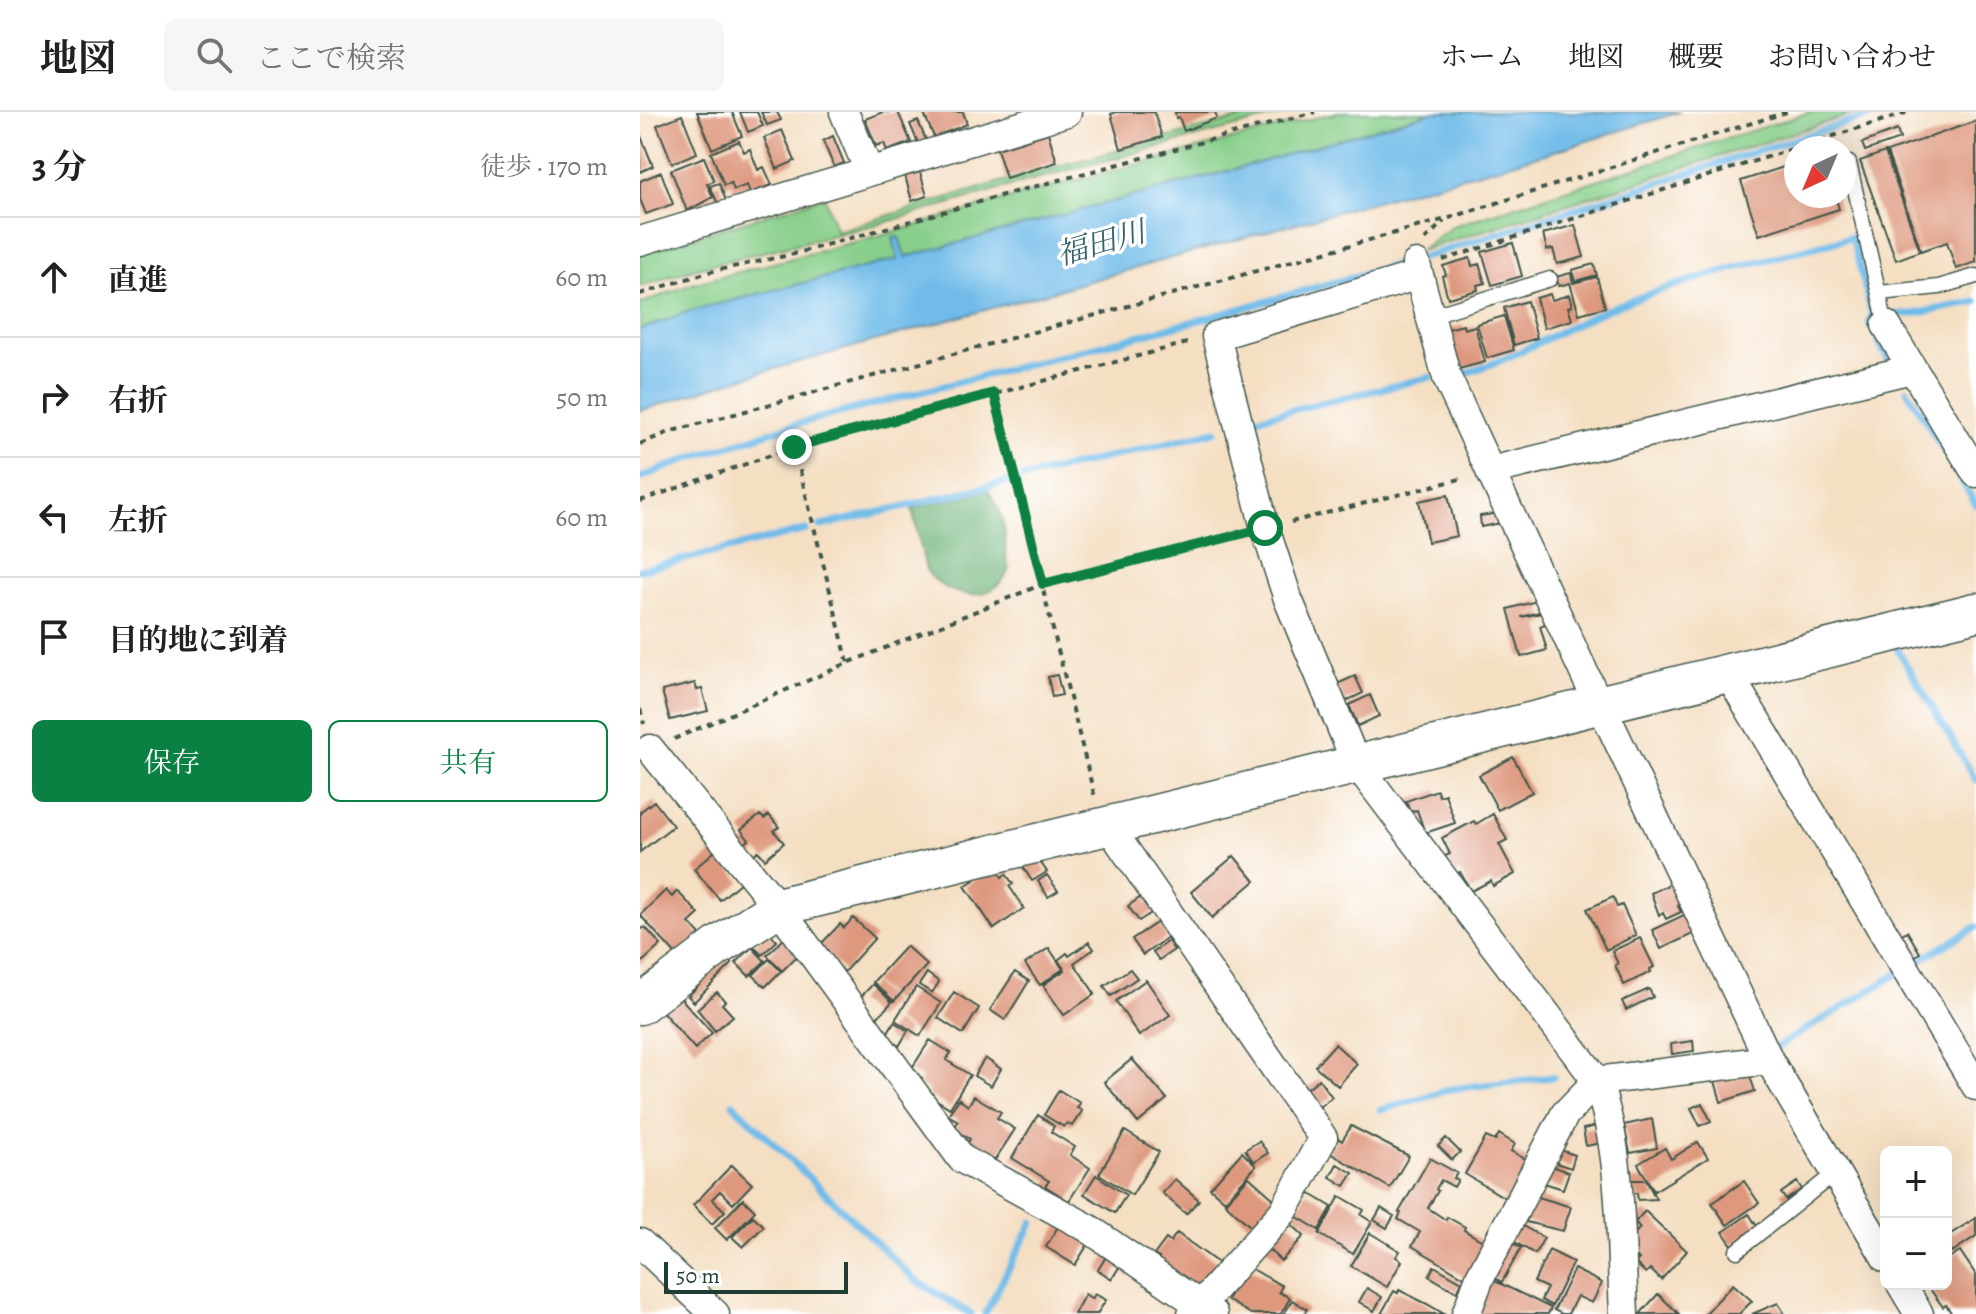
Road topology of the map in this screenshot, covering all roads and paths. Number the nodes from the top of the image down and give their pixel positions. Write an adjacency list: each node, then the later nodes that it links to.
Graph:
1 (844, 112): 7 (street)
2 (1067, 112): 6 (street)
3 (1315, 112): 15 (path)
4 (1787, 112): 9 (path)
5 (1909, 112): 11 (path)
6 (998, 122): 7 (street)
7 (869, 171): 10 (street)
8 (1856, 193): 14 (lane)
9 (1446, 219): 11 (path); 21 (path)
10 (640, 241)
11 (1419, 262): 16 (street); 18 (street)
12 (1976, 276): 14 (lane)
13 (1550, 279): 16 (lane)
14 (1879, 293): 17 (lane)
15 (640, 294)
16 (1430, 316): 23 (street)
17 (1886, 325): 19 (street)
18 (1216, 336): 20 (path); 26 (street)
19 (1912, 369): 23 (street); 24 (street)
20 (994, 393): 22 (path); 27 (path)
21 (640, 444)
22 (794, 447): 25 (path); 29 (path)
23 (1490, 471): 26 (path); 31 (street)
24 (1976, 473)
25 (640, 501)
26 (1265, 528): 27 (path); 33 (street)
27 (1043, 584): 29 (path); 34 (path)
28 (1976, 612): 30 (street)
29 (848, 663): 32 (path)
30 (1729, 675): 31 (street); 39 (street)
31 (1600, 705): 33 (street); 37 (street)
32 (650, 749): 35 (street)
33 (1356, 763): 34 (street); 38 (street)
34 (1108, 825): 35 (street); 45 (street)
35 (778, 907): 36 (street); 45 (street)
36 (640, 1005)
37 (1769, 1060): 38 (street); 40 (street)
38 (1597, 1081): 47 (street); 48 (street)
39 (1976, 1086)
40 (1835, 1173): 42 (street); 43 (lane)
41 (640, 1243): 46 (street)
42 (1880, 1248)
43 (1737, 1251)
44 (1905, 1290): 49 (street)
45 (1202, 1311)
46 (715, 1314)
47 (1466, 1314)
48 (1624, 1314)
49 (1919, 1314)

